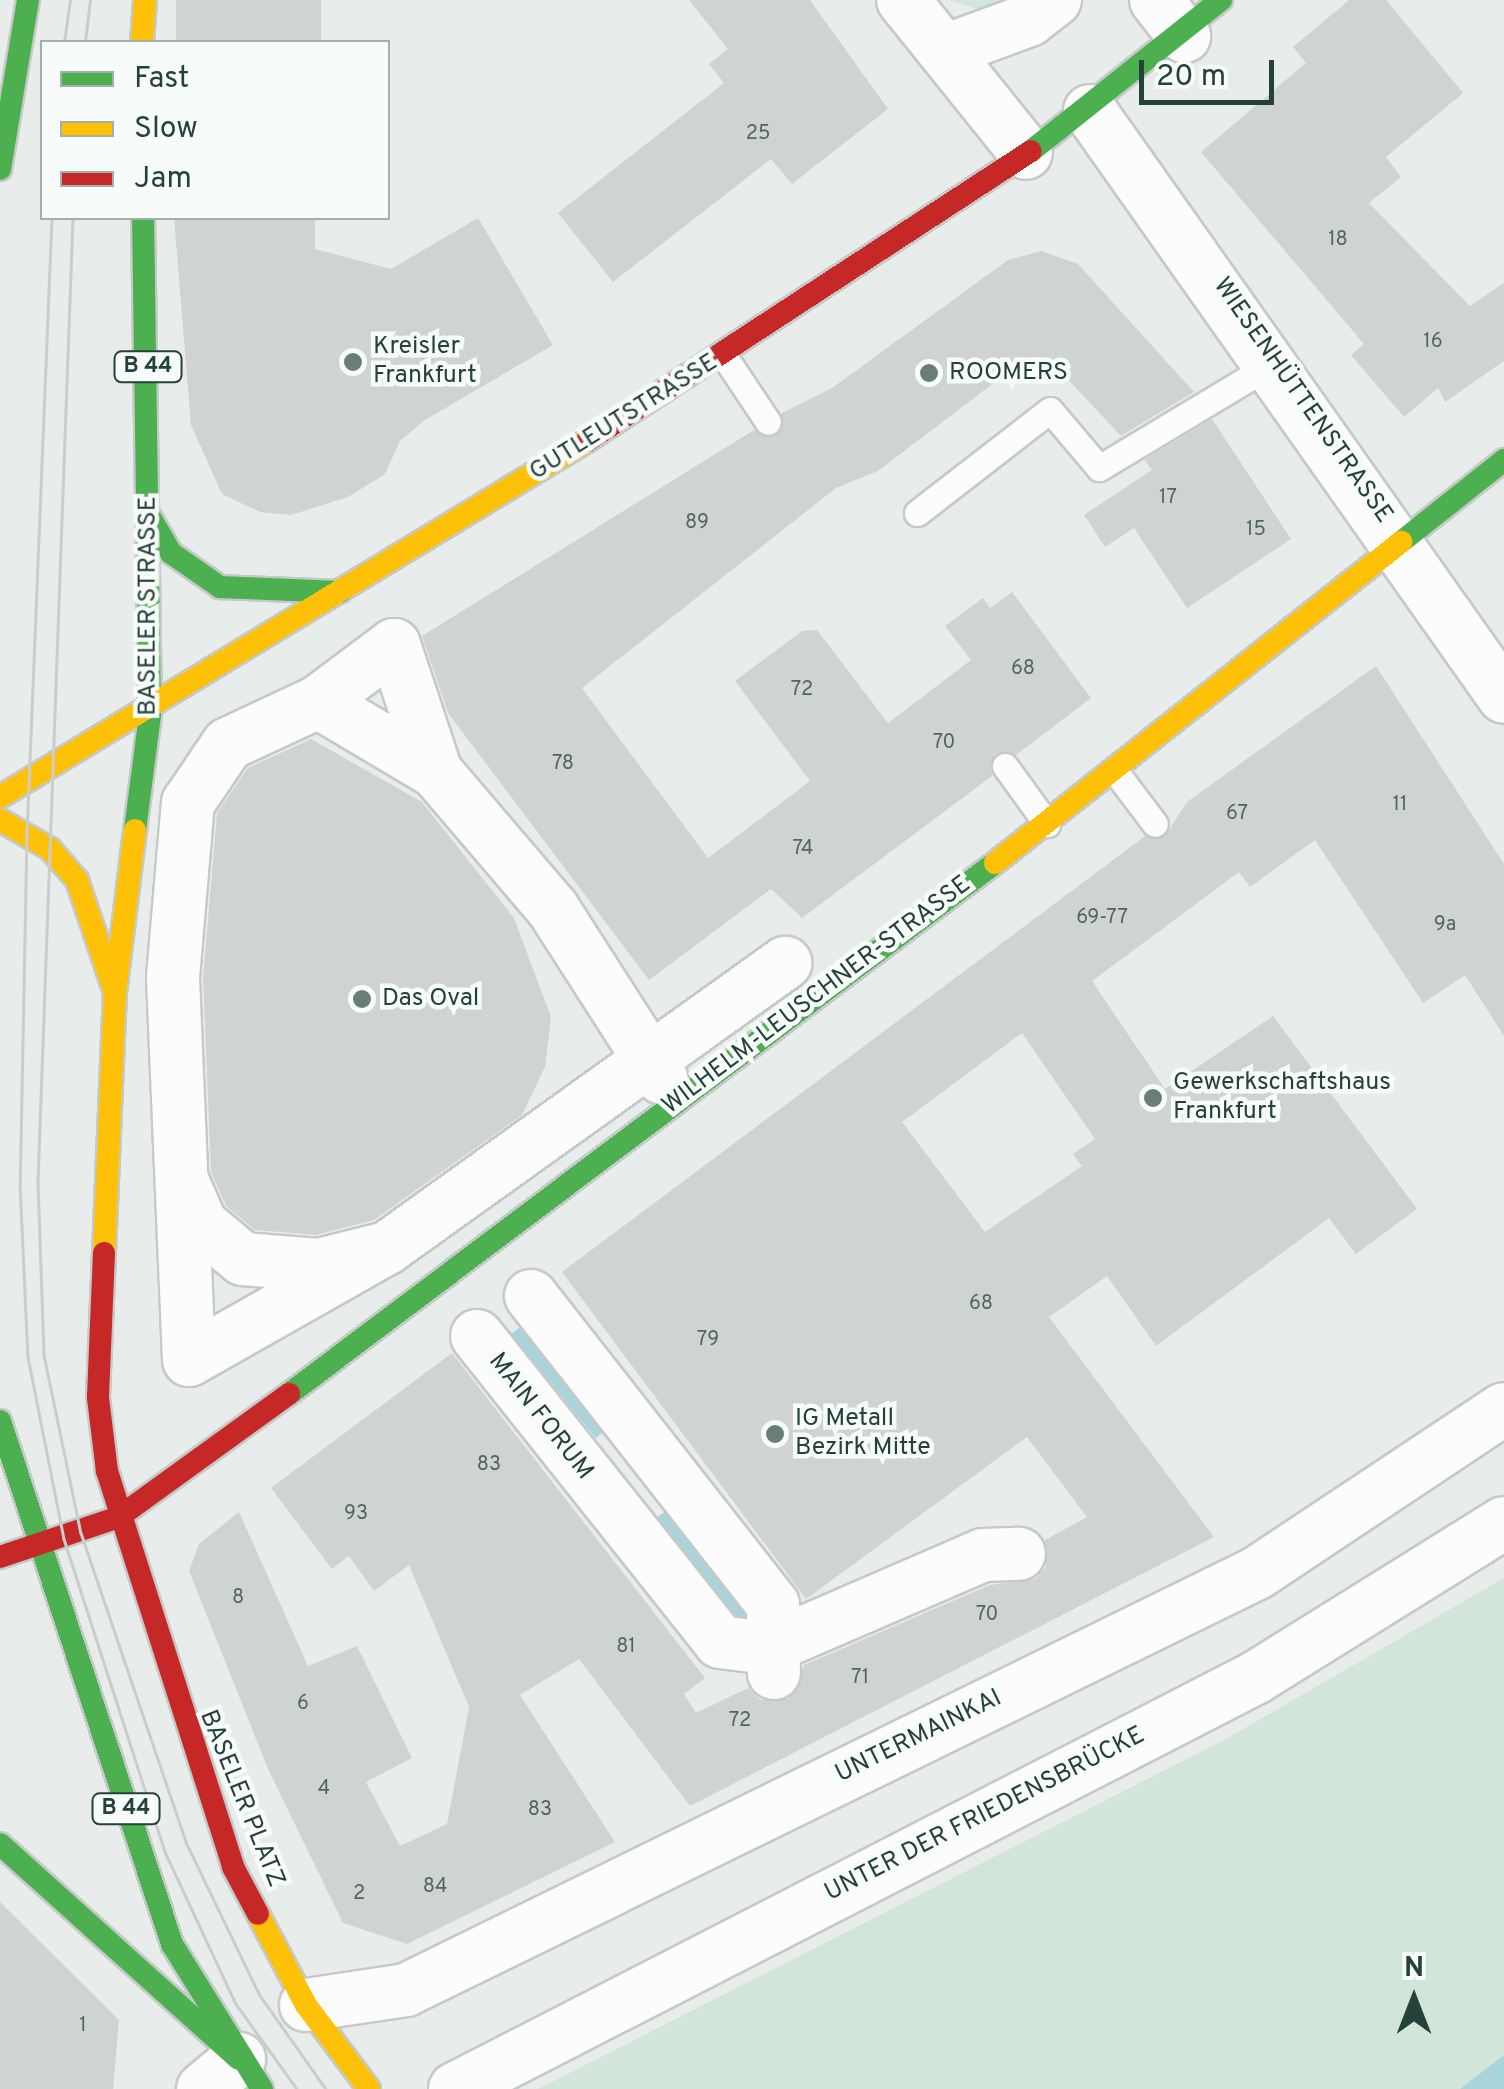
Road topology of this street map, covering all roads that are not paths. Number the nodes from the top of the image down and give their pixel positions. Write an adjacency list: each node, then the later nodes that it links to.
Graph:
1 (28, 0): 11 (main road)
2 (145, 0): 7 (main road)
3 (903, 0): 8 (street)
4 (1055, 0): 8 (street)
5 (1221, 0): 6 (main road, GUTLEUTSTRASSE)
6 (1170, 18): 9 (main road, GUTLEUTSTRASSE)
7 (142, 40)
8 (945, 51): 10 (street)
9 (1090, 111): 10 (main road, GUTLEUTSTRASSE); 14 (street, WIESENHÜTTENSTRASSE)
10 (1026, 153): 13 (main road, GUTLEUTSTRASSE)
11 (0, 170)
12 (143, 220): 18 (main road, BASELER STRASSE / B 44)
13 (724, 356): 15 (lane); 20 (main road, GUTLEUTSTRASSE)
14 (1274, 363): 17 (lane); 19 (street, WIESENHÜTTENSTRASSE)
15 (768, 422)
16 (1504, 460): 19 (main road, WILHELM-LEUSCHNER-STRASSE)
17 (917, 513)
18 (150, 517): 20 (main road); 23 (main road, BASELER STRASSE / B 44)
19 (1404, 544): 22 (street, WIESENHÜTTENSTRASSE); 25 (main road, WILHELM-LEUSCHNER-STRASSE)
20 (340, 592): 23 (main road, GUTLEUTSTRASSE)
21 (307, 694): 26 (street); 26 (street); 34 (street)
22 (1504, 697)
23 (150, 714): 27 (main road, GUTLEUTSTRASSE); 32 (main road, BASELER STRASSE / B 44)
24 (1005, 766): 29 (lane)
25 (1115, 771): 29 (main road, WILHELM-LEUSCHNER-STRASSE); 30 (lane)
26 (436, 772): 33 (street)
27 (0, 797)
28 (0, 820): 32 (main road, B 44)
29 (1048, 824): 42 (main road, WILHELM-LEUSCHNER-STRASSE)
30 (1155, 824)
31 (785, 964): 33 (street, WILHELM-LEUSCHNER-STRASSE)
32 (115, 992): 42 (main road, BASELER PLATZ / B 44)
33 (655, 1068): 35 (street, WILHELM-LEUSCHNER-STRASSE)
34 (175, 1164): 35 (street, WILHELM-LEUSCHNER-STRASSE); 35 (street, WILHELM-LEUSCHNER-STRASSE)
35 (388, 1248)
36 (531, 1296): 40 (street)
37 (477, 1336): 41 (street, MAIN FORUM)
38 (1504, 1409): 49 (street, UNTERMAINKAI)
39 (0, 1421): 44 (main road, B 44)
40 (659, 1451): 41 (street, MAIN FORUM); 47 (street)
41 (603, 1498): 47 (street, MAIN FORUM)
42 (118, 1517): 44 (main road); 49 (main road, BASELER PLATZ / B 44)
43 (1504, 1523): 52 (street, UNTER DER FRIEDENSBRÜCKE)
44 (36, 1548): 46 (main road); 50 (main road, B 44)
45 (1019, 1554): 47 (street, MAIN FORUM)
46 (0, 1557)
47 (772, 1643)
48 (0, 1844): 50 (main road)
49 (306, 2004): 51 (main road, BASELER PLATZ / B 44)
50 (235, 2079)
51 (366, 2084)
52 (455, 2089)

